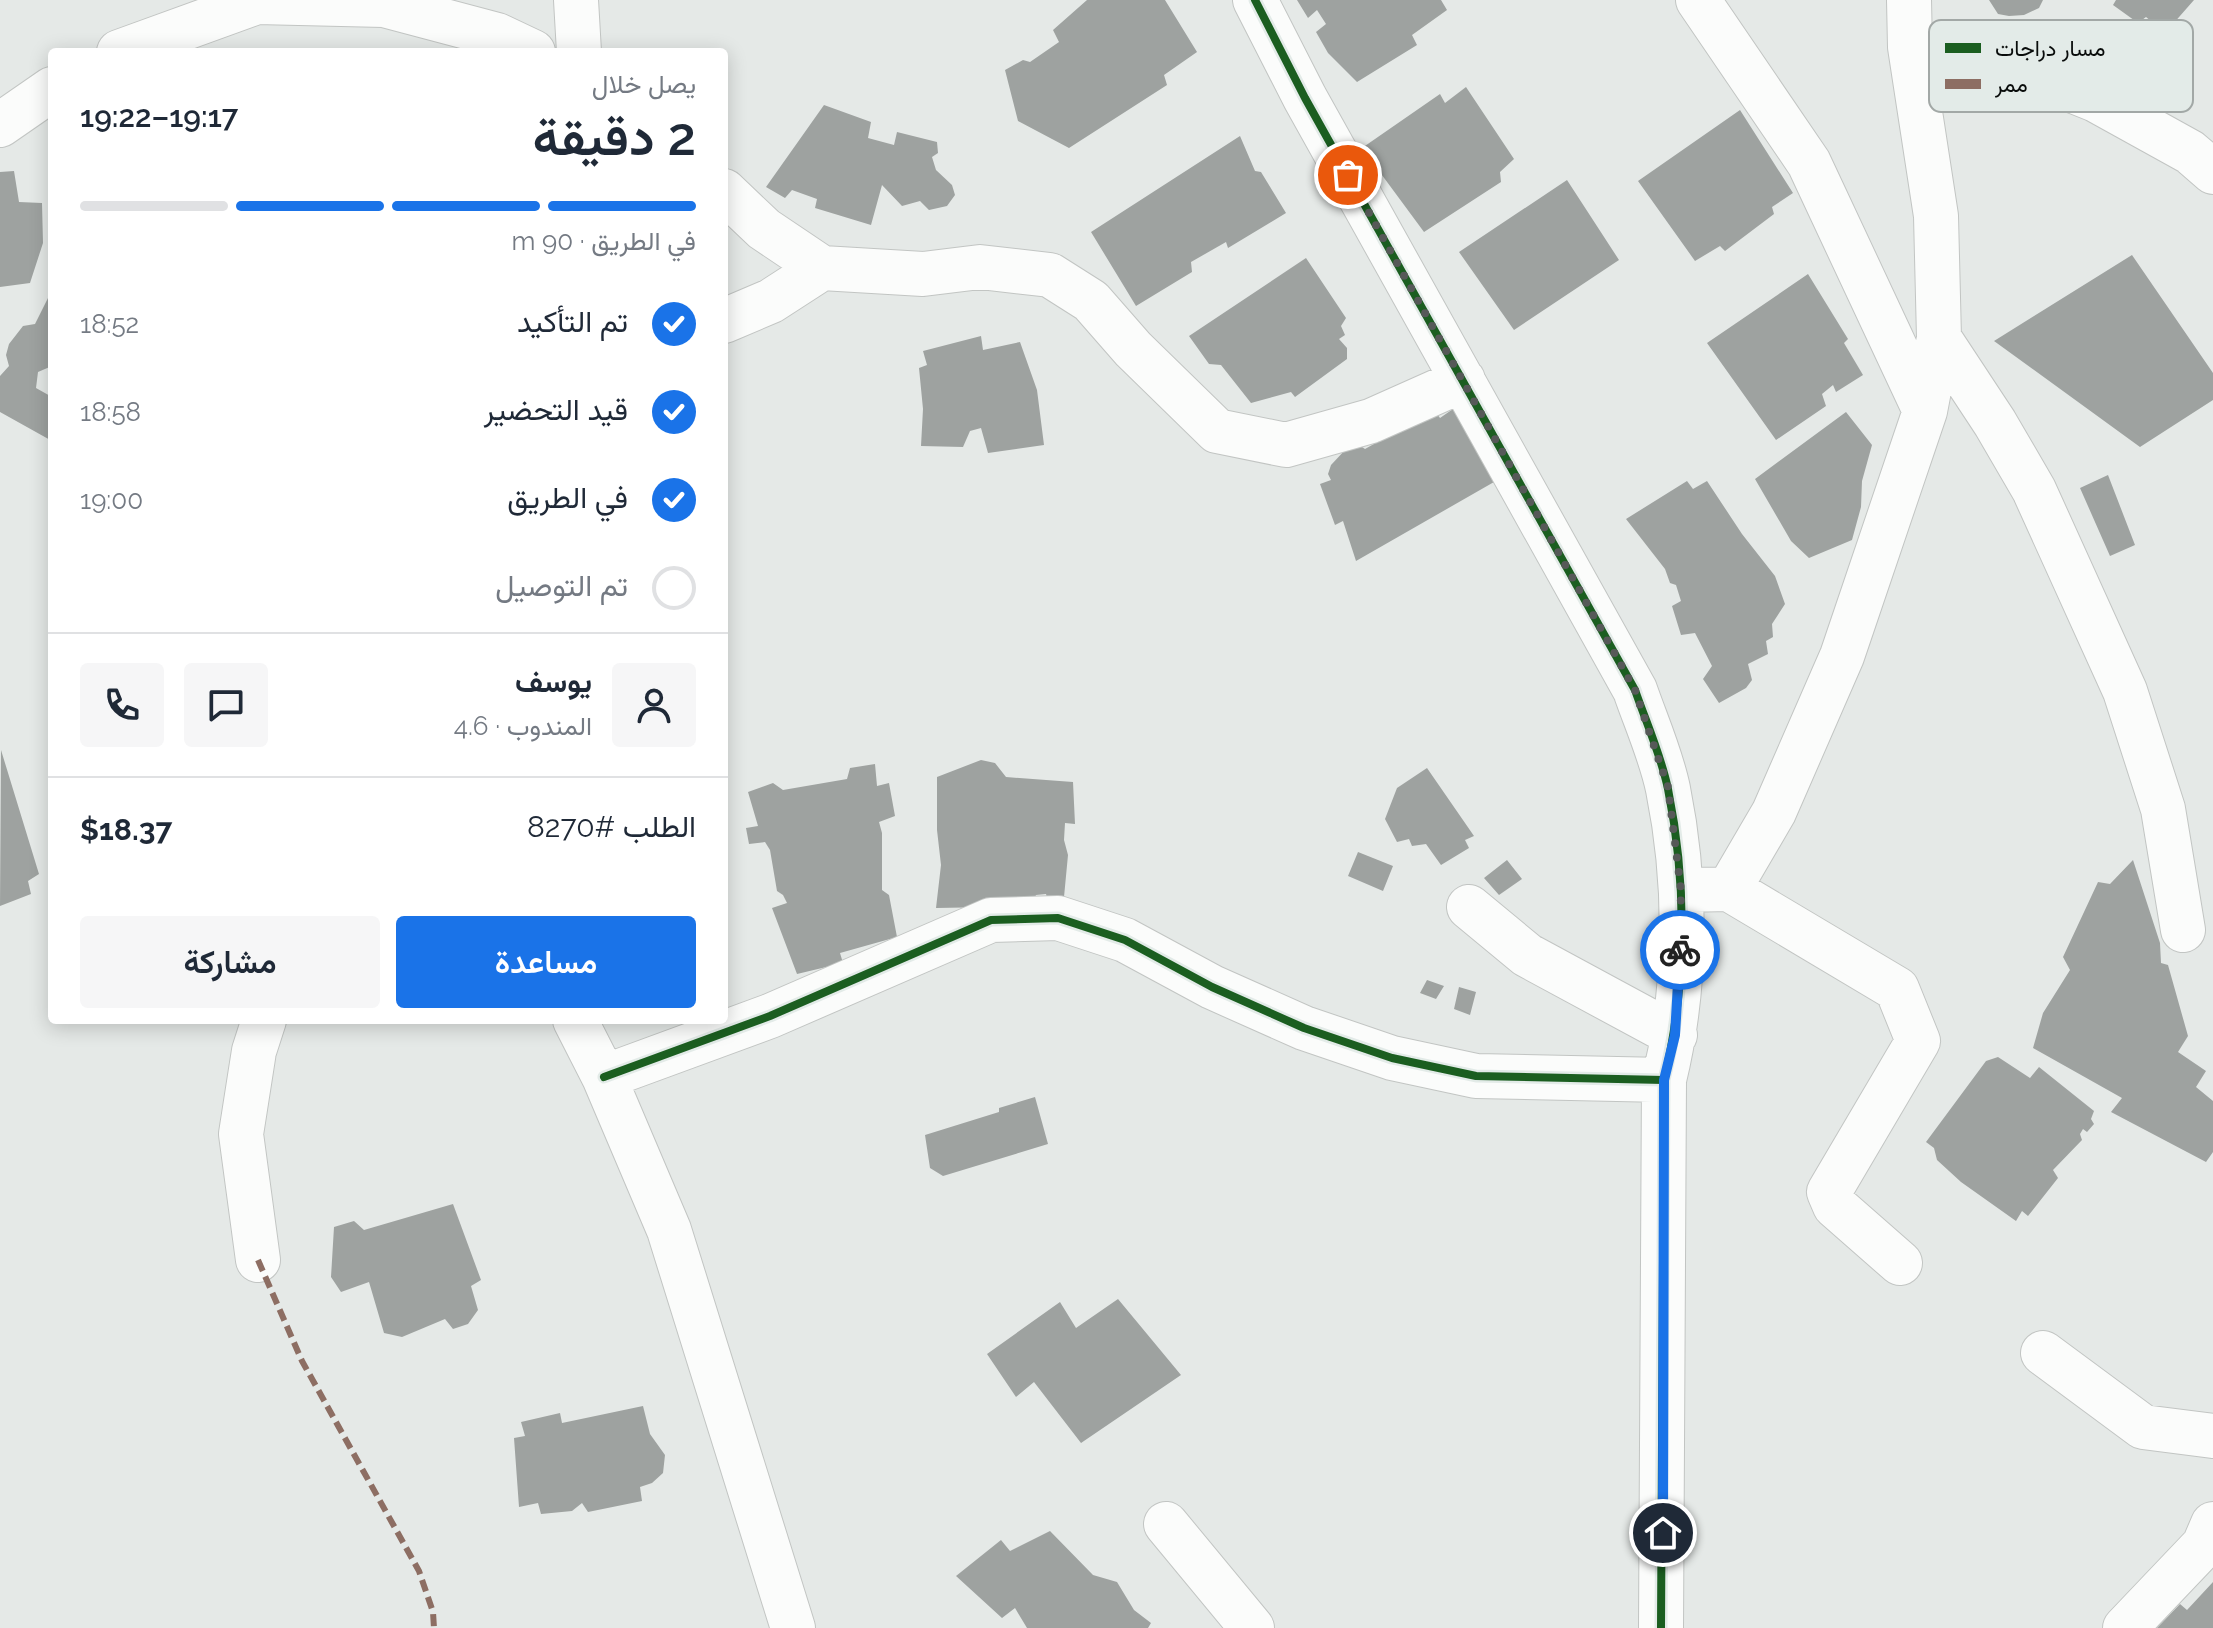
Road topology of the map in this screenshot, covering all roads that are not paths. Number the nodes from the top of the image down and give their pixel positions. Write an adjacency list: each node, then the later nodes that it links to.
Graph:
1 (576, 0): 8 (street)
2 (1255, 0): 18 (street)
3 (1698, 0): 19 (street)
4 (1909, 0): 5 (street)
5 (1910, 47): 9 (street); 17 (street)
6 (130, 48): 7 (street)
7 (525, 48)
8 (579, 48)
9 (1929, 50)
10 (48, 92): 12 (street)
11 (2118, 112): 13 (street)
12 (0, 125)
13 (2213, 172)
14 (728, 195): 15 (street)
15 (822, 268): 16 (street); 18 (street)
16 (728, 319)
17 (1939, 338): 19 (street); 23 (street)
18 (1463, 380): 21 (street)
19 (1925, 411): 20 (street)
20 (1729, 889): 21 (street); 30 (street)
21 (1681, 890): 26 (street)
22 (1469, 907): 26 (street)
23 (2183, 930)
24 (263, 1024): 29 (street)
25 (577, 1024): 27 (street)
26 (1675, 1035): 28 (street)
27 (604, 1077): 28 (street); 35 (street)
28 (1664, 1080): 37 (street)
29 (258, 1260)
30 (1900, 1263)
31 (2043, 1353): 32 (street)
32 (2213, 1436)
33 (1166, 1524): 36 (street)
34 (2213, 1524): 38 (street)
35 (793, 1628)
36 (1252, 1628)
37 (1661, 1628)
38 (2125, 1628)

